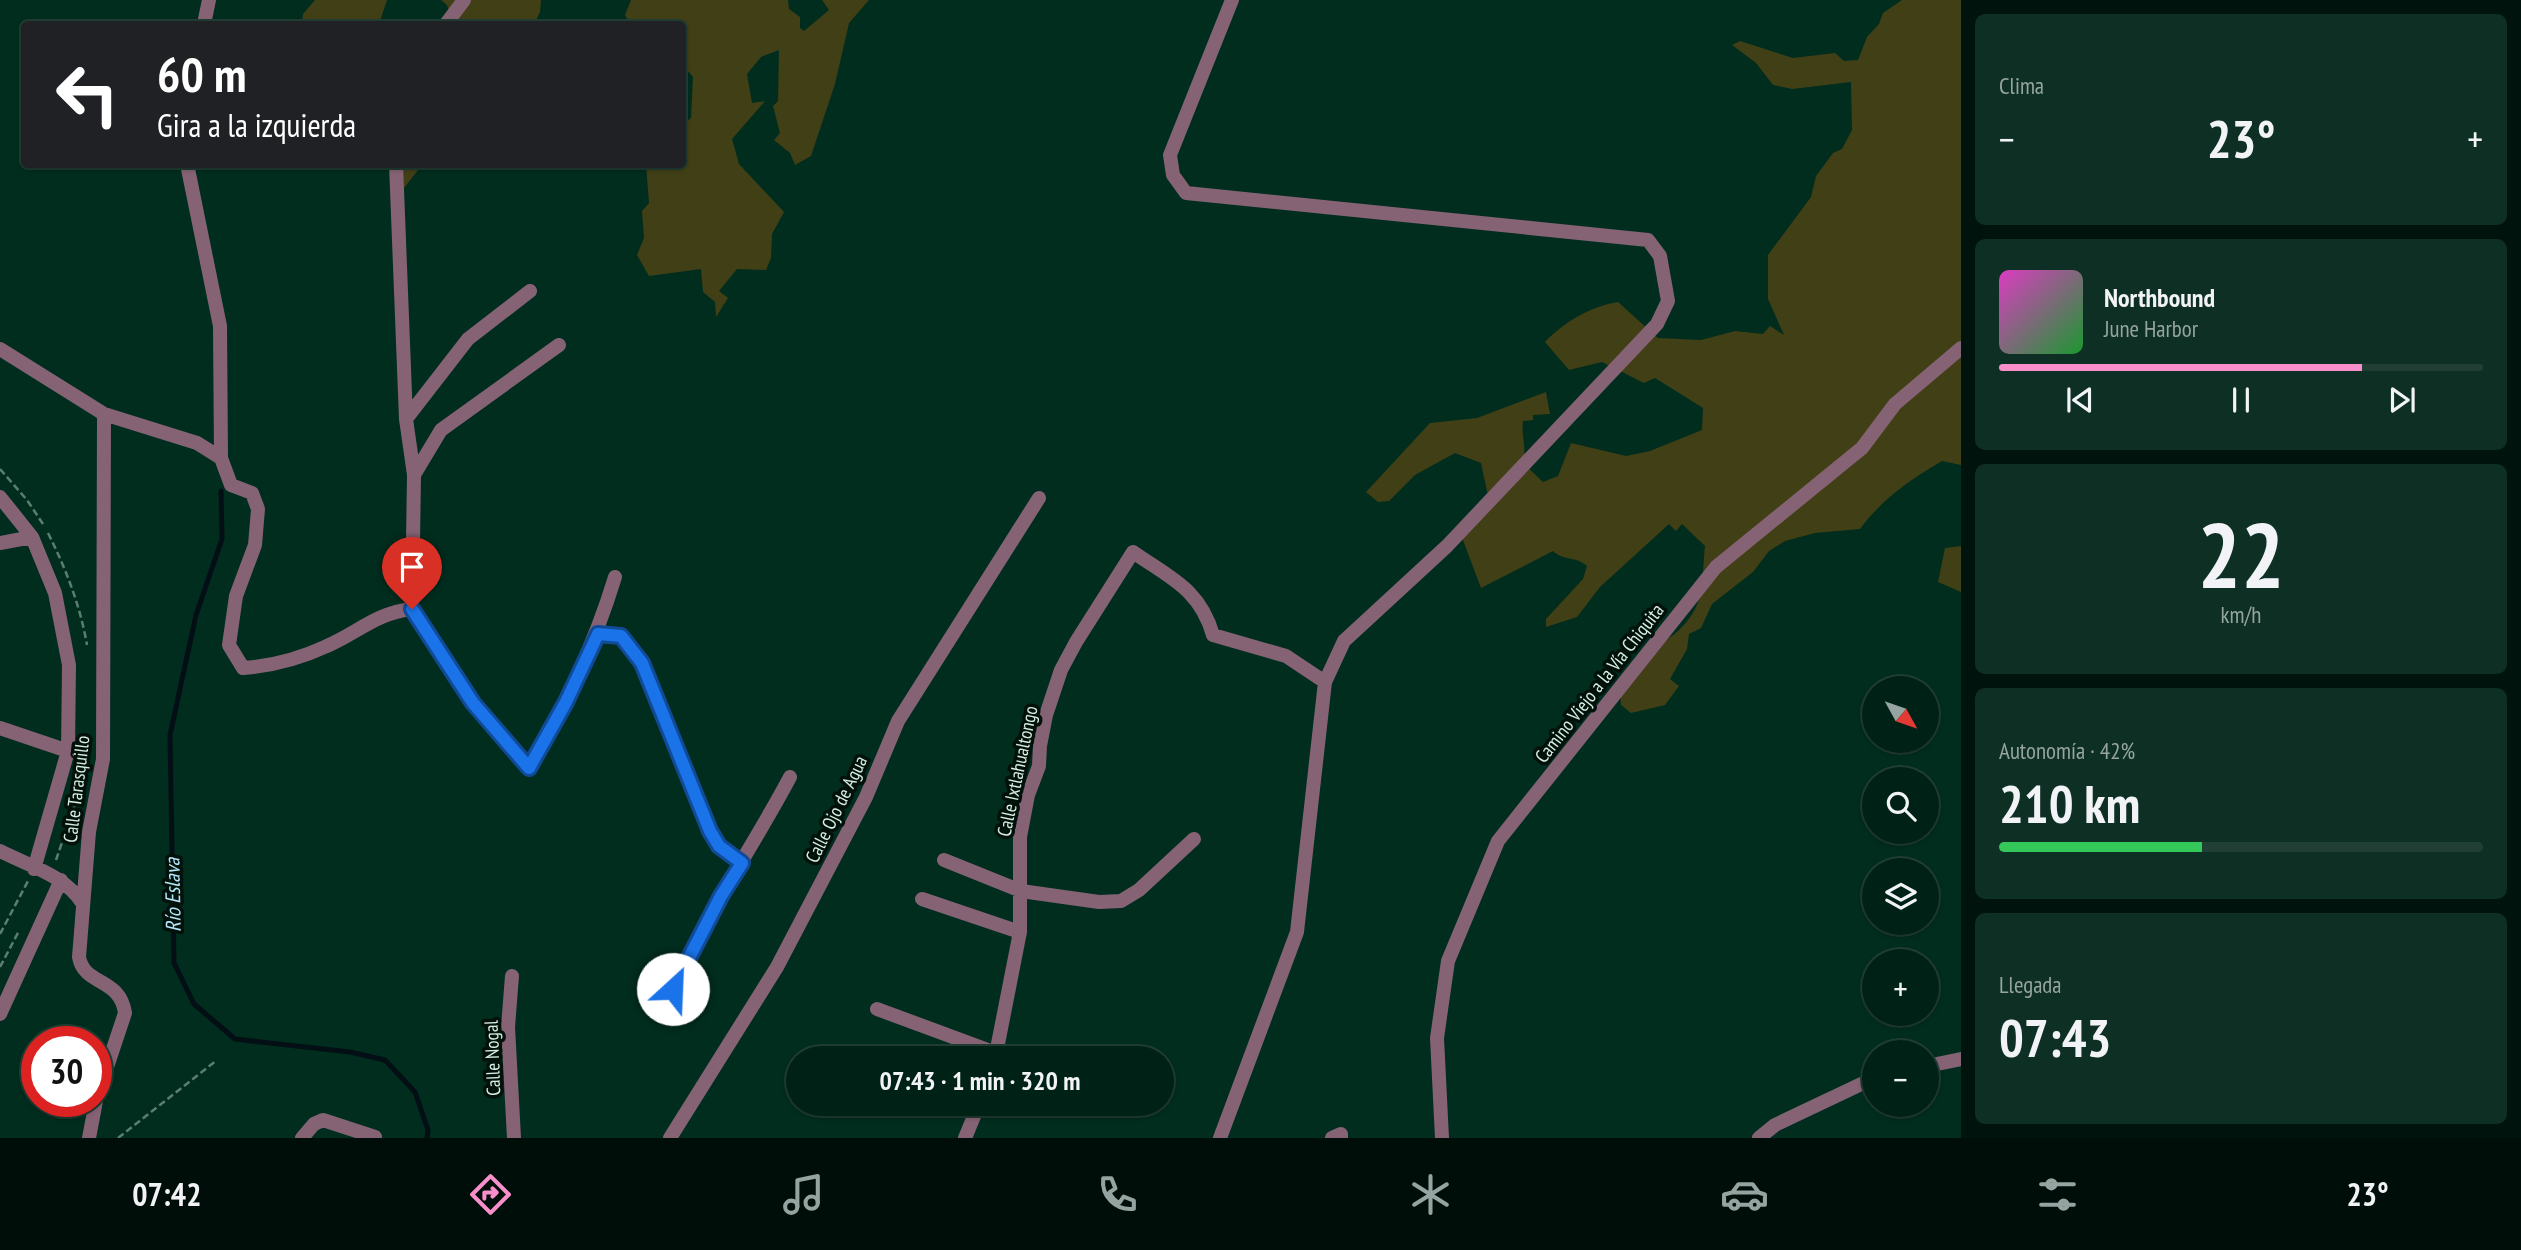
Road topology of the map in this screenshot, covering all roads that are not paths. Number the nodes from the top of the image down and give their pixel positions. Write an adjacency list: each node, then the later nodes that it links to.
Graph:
1 (209, 0): 4 (street)
2 (464, 0): 5 (street)
3 (1232, 0): 23 (street)
4 (205, 21)
5 (448, 21)
6 (188, 168): 14 (street)
7 (396, 168): 13 (street)
8 (530, 292): 13 (street)
9 (559, 345): 15 (street)
10 (1961, 348): 58 (street, Camino Viejo a la Vía Chiquita)
11 (0, 349): 12 (street)
12 (104, 414): 14 (street); 35 (street, Calle Tarasquillo)
13 (406, 419): 15 (street)
14 (221, 458): 21 (street)
15 (414, 475): 21 (street)
16 (0, 497): 18 (street)
17 (1039, 498): 53 (street, Calle Ojo de Agua)
18 (32, 537): 19 (street); 25 (street)
19 (0, 543)
20 (615, 577): 22 (street)
21 (412, 609): 22 (street)
22 (598, 634): 30 (street)
23 (1325, 682): 33 (street, Calle Ixtlahualtongo); 55 (street)
24 (0, 728): 25 (street)
25 (68, 751): 31 (street)
26 (789, 777): 30 (street)
27 (1194, 839): 33 (street)
28 (0, 851): 31 (street)
29 (944, 860): 33 (street)
30 (742, 863): 38 (street)
31 (34, 869): 32 (street)
32 (61, 880): 35 (street); 40 (street)
33 (1021, 891): 36 (street, Calle Ixtlahualtongo)
34 (922, 899): 36 (street)
35 (83, 904): 43 (street, Calle Tarasquillo)
36 (1020, 932): 42 (street, Calle Ixtlahualtongo)
37 (512, 976): 52 (street, Calle Nogal)
38 (667, 1004)
39 (877, 1009): 41 (street)
40 (0, 1014)
41 (970, 1046)
42 (997, 1046)
43 (112, 1052)
44 (1961, 1059): 45 (street)
45 (1939, 1064)
46 (1862, 1084): 59 (street)
47 (974, 1116): 54 (street)
48 (93, 1117): 50 (street, Calle Tarasquillo)
49 (375, 1137): 51 (street)
50 (89, 1138)
51 (302, 1138)
52 (514, 1138)
53 (670, 1138)
54 (965, 1138)
55 (1220, 1138)
56 (1332, 1138): 57 (street)
57 (1341, 1138)
58 (1442, 1138)
59 (1759, 1138)

